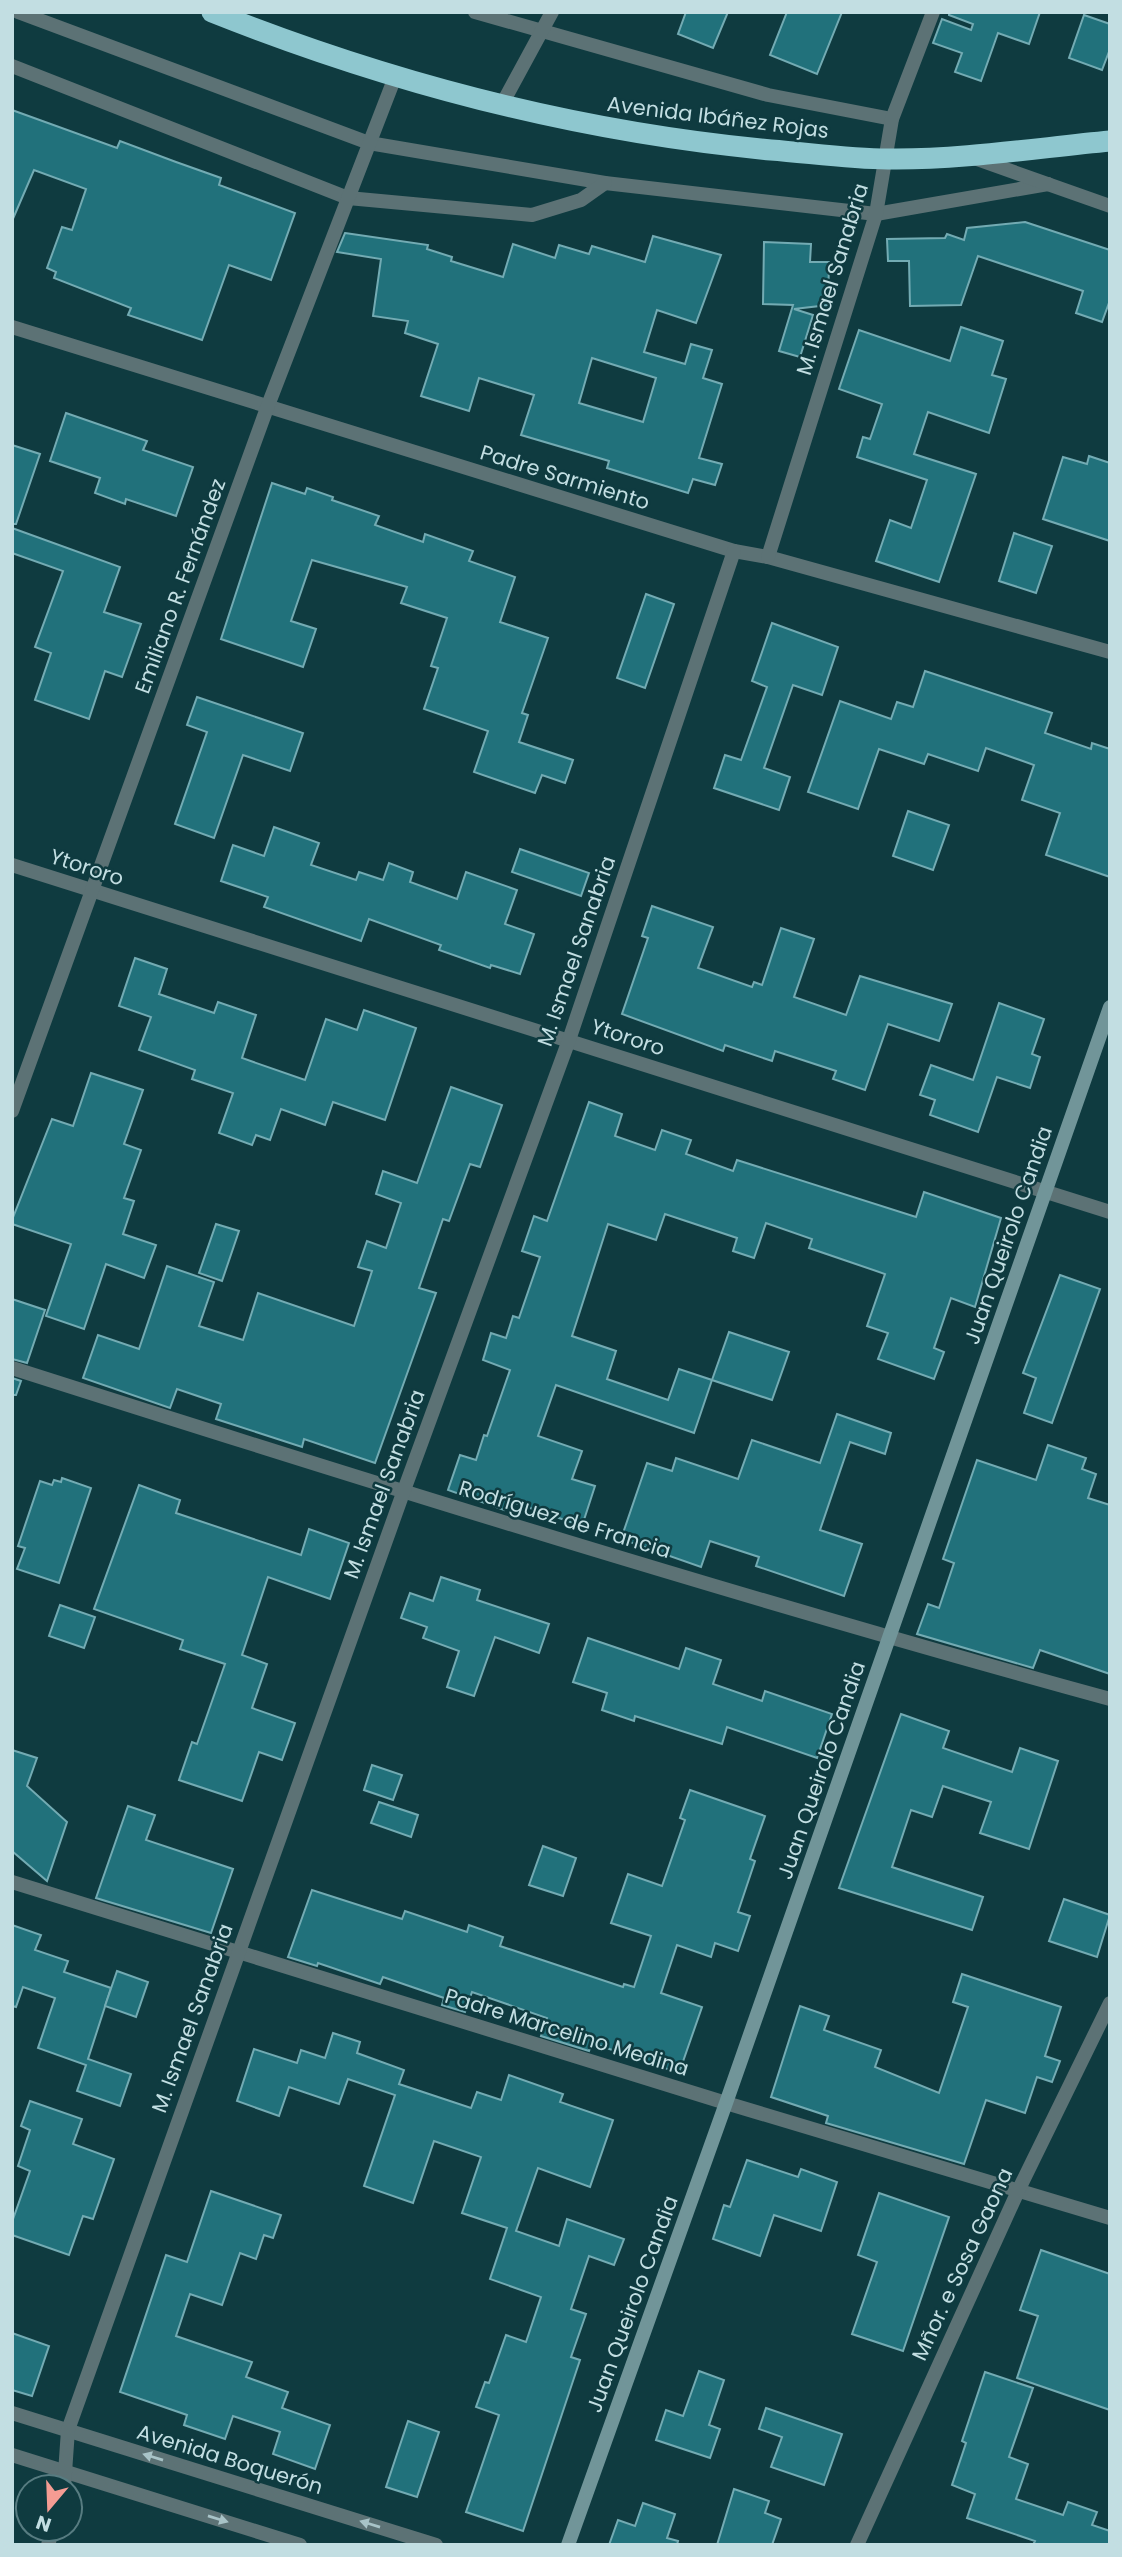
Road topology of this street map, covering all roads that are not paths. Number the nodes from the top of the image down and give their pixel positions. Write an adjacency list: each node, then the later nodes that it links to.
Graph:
1 (18, 12): 12 (street)
2 (212, 12): 8 (highway, Avenida Ibáñez Rojas)
3 (475, 12): 6 (street)
4 (552, 12): 6 (street)
5 (933, 12): 10 (street, M. Ismael Sanabria)
6 (544, 30): 9 (street); 10 (street)
7 (12, 66): 17 (street)
8 (394, 77): 9 (highway, Avenida Ibáñez Rojas); 12 (street, Emiliano R. Fernández)
9 (501, 106): 14 (highway, Avenida Ibáñez Rojas)
10 (892, 119): 14 (street, M. Ismael Sanabria)
11 (1110, 142): 13 (highway, Avenida Ibáñez Rojas)
12 (369, 143): 15 (street); 17 (street, Emiliano R. Fernández)
13 (963, 154): 14 (highway, Avenida Ibáñez Rojas); 16 (street)
14 (888, 159): 19 (street, M. Ismael Sanabria)
15 (605, 183): 17 (street); 19 (street)
16 (1048, 184): 18 (street); 19 (street)
17 (348, 198): 21 (street, Emiliano R. Fernández)
18 (1110, 206)
19 (877, 214): 23 (street, M. Ismael Sanabria)
20 (12, 327): 21 (street, Padre Sarmiento)
21 (267, 408): 22 (street, Padre Sarmiento); 26 (street, Emiliano R. Fernández)
22 (734, 551): 23 (street, Padre Sarmiento); 28 (street, M. Ismael Sanabria)
23 (768, 557): 24 (street, Padre Sarmiento)
24 (1110, 652)
25 (12, 865): 26 (street, Ytororo)
26 (93, 891): 28 (street, Ytororo); 29 (street, Emiliano R. Fernández)
27 (1110, 1007): 30 (street, Juan Queirolo Candia)
28 (569, 1040): 30 (street, Ytororo); 33 (street, M. Ismael Sanabria)
29 (12, 1111)
30 (1045, 1194): 31 (street, Ytororo); 34 (street, Juan Queirolo Candia)
31 (1110, 1212)
32 (12, 1368): 33 (street, Rodríguez de Francia)
33 (403, 1493): 34 (street, Rodríguez de Francia); 37 (street, M. Ismael Sanabria)
34 (889, 1638): 35 (street, Rodríguez de Francia); 39 (street, Juan Queirolo Candia)
35 (1110, 1699)
36 (12, 1882): 37 (street, Padre Marcelino Medina)
37 (238, 1951): 39 (street, Padre Marcelino Medina); 43 (street, M. Ismael Sanabria)
38 (1110, 2003): 40 (street, Mñor. e Sosa Gaona)
39 (726, 2104): 40 (street, Padre Marcelino Medina); 48 (street, Juan Queirolo Candia)
40 (1018, 2189): 41 (street, Padre Marcelino Medina); 49 (street, Mñor. e Sosa Gaona)
41 (1110, 2218)
42 (12, 2413): 43 (street, Avenida Boquerón)
43 (68, 2430): 45 (street, M. Ismael Sanabria); 47 (street, Avenida Boquerón, one-way to 43)
44 (12, 2455): 45 (street)
45 (66, 2472): 46 (street, one-way to 46)
46 (300, 2545)
47 (436, 2545)
48 (568, 2545)
49 (857, 2545)

